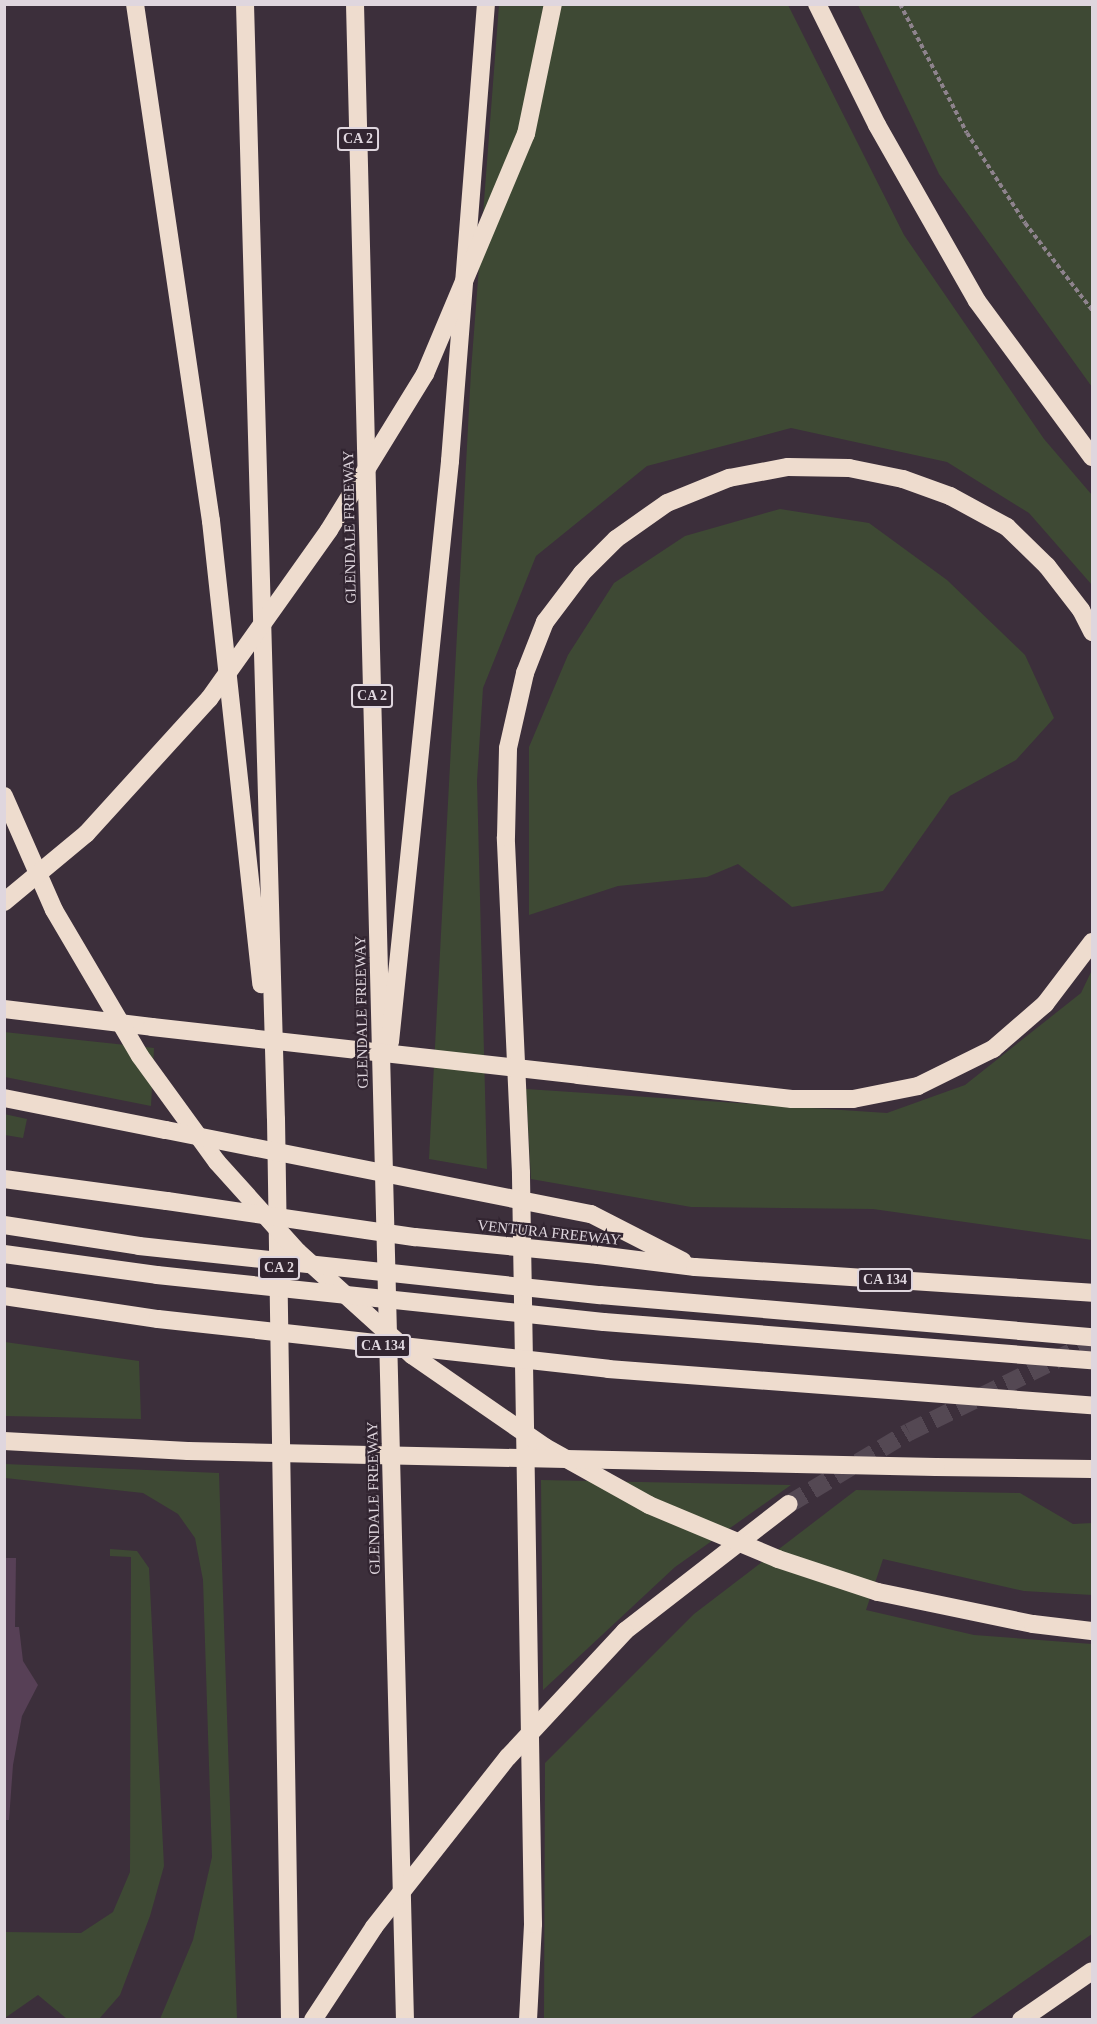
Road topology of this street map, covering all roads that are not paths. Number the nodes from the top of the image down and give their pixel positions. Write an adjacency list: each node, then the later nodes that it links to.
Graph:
1 (135, 4): 15 (highway)
2 (245, 4): 15 (highway, CA 2)
3 (355, 4): 14 (highway, GLENDALE FREEWAY / CA 2)
4 (486, 4): 14 (highway)
5 (553, 4): 10 (highway, bridge)
6 (817, 4): 7 (highway)
7 (1092, 457)
8 (1092, 632): 33 (highway)
9 (4, 796): 28 (highway, bridge)
10 (4, 902)
11 (1092, 942): 12 (highway, bridge)
12 (4, 1010)
13 (4, 1098): 19 (highway, bridge)
14 (383, 1118): 32 (highway, GLENDALE FREEWAY / CA 2)
15 (276, 1119): 30 (highway, CA 2)
16 (4, 1179): 19 (highway, VENTURA FREEWAY / CA 134, bridge)
17 (4, 1225): 22 (highway, bridge)
18 (4, 1254): 23 (highway, bridge)
19 (695, 1267): 20 (highway, VENTURA FREEWAY / CA 134)
20 (1084, 1293)
21 (4, 1296): 24 (highway, CA 134, bridge)
22 (1092, 1337)
23 (1092, 1360)
24 (1092, 1405)
25 (4, 1441): 26 (highway, bridge)
26 (1092, 1469)
27 (789, 1504): 31 (highway, bridge)
28 (1092, 1631)
29 (1092, 1971): 34 (highway)
30 (290, 2019)
31 (313, 2019)
32 (405, 2019)
33 (528, 2019)
34 (1021, 2019)

